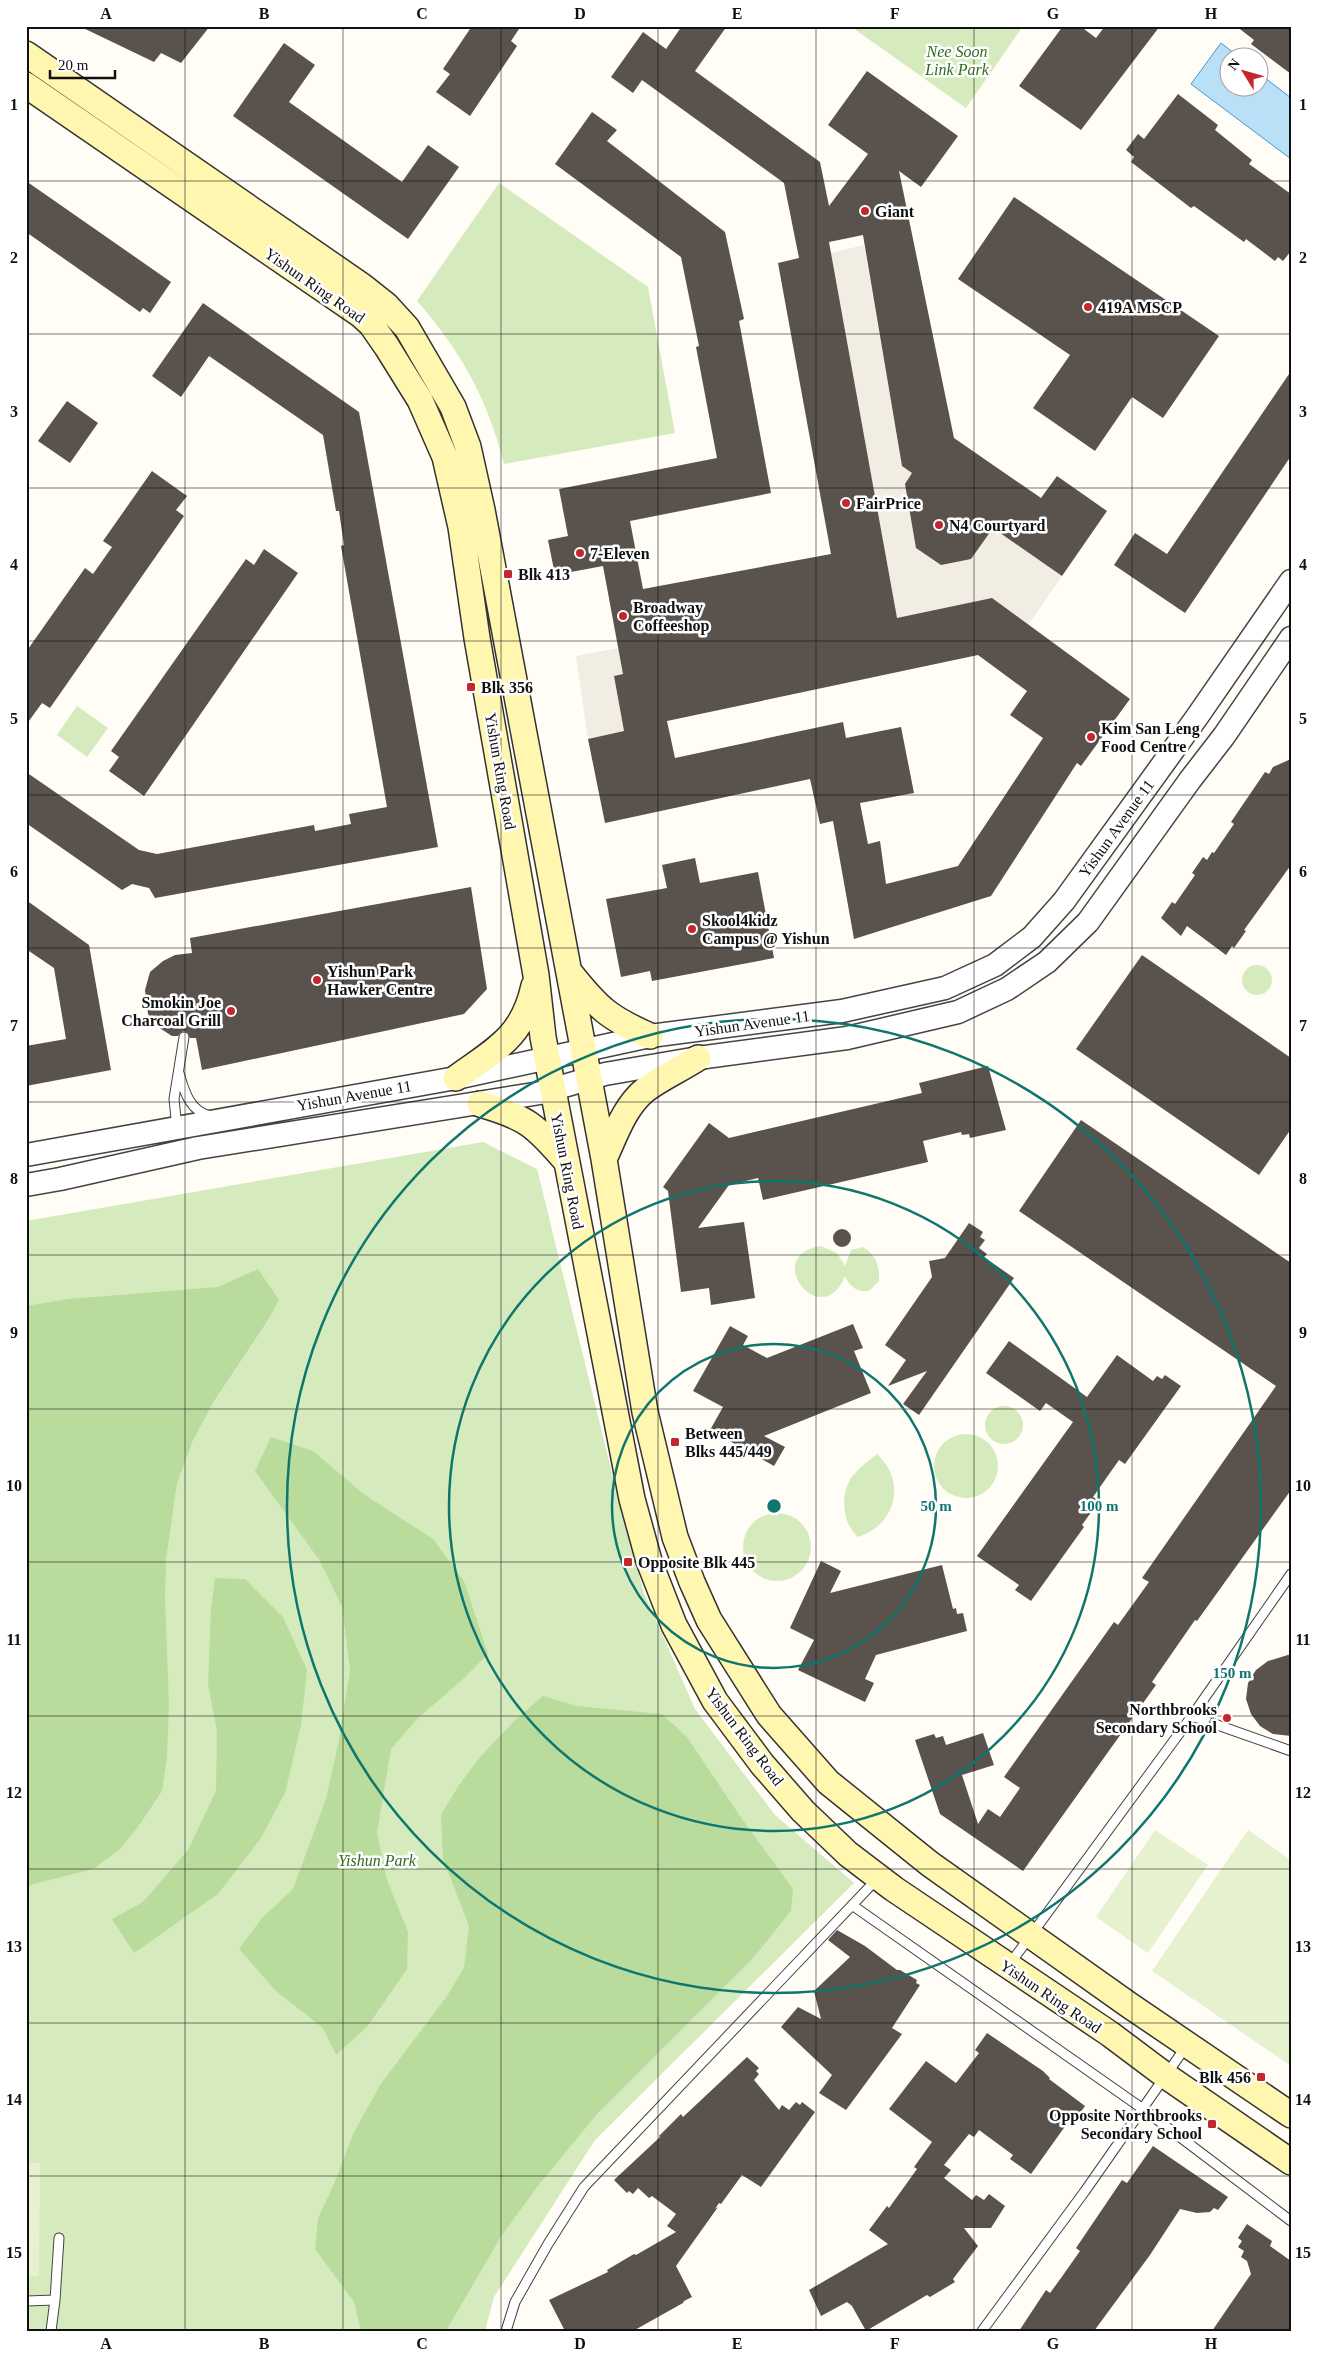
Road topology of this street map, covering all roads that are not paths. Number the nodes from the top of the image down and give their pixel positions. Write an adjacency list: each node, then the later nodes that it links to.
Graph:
1 (27, 56): 5 (main road, Yishun Ring Road)
2 (26, 85): 6 (main road, Yishun Ring Road)
3 (1291, 581): 7 (street, Yishun Avenue 11)
4 (1291, 638): 11 (street, Yishun Avenue 11)
5 (569, 972): 7 (main road); 9 (main road, Yishun Ring Road)
6 (536, 975): 10 (main road, Yishun Ring Road); 13 (main road)
7 (650, 1036): 9 (street, Yishun Avenue 11)
8 (184, 1037): 12 (lane)
9 (584, 1050): 10 (street, Yishun Avenue 11); 14 (main road, Yishun Ring Road)
10 (547, 1058): 13 (street, Yishun Avenue 11); 16 (main road, Yishun Ring Road)
11 (698, 1058): 14 (street, Yishun Avenue 11); 23 (main road)
12 (178, 1071): 19 (lane); 20 (lane)
13 (456, 1078): 15 (street, Yishun Avenue 11)
14 (590, 1078): 16 (street, Yishun Avenue 11); 23 (main road, Yishun Ring Road)
15 (411, 1084): 18 (street); 19 (street, Yishun Avenue 11)
16 (552, 1090): 17 (street, Yishun Avenue 11); 24 (main road, Yishun Ring Road)
17 (480, 1104): 18 (street, Yishun Avenue 11); 24 (main road)
18 (434, 1110): 21 (street, Yishun Avenue 11)
19 (226, 1118): 20 (street, Yishun Avenue 11)
20 (177, 1128): 21 (street); 22 (street, Yishun Avenue 11)
21 (198, 1148): 25 (street, Yishun Avenue 11)
22 (26, 1155)
23 (604, 1159): 31 (main road, Yishun Ring Road)
24 (566, 1160): 29 (main road, Yishun Ring Road)
25 (26, 1185)
26 (1291, 1574): 27 (lane)
27 (1192, 1716): 28 (lane); 31 (lane)
28 (1291, 1750)
29 (878, 1877): 30 (lane); 32 (main road, Yishun Ring Road)
30 (852, 1905): 35 (lane); 43 (lane)
31 (1029, 1935): 32 (lane); 33 (main road, Yishun Ring Road)
32 (1008, 1967): 34 (main road, Yishun Ring Road)
33 (1187, 2044): 34 (lane); 36 (main road, Yishun Ring Road)
34 (1166, 2076): 35 (lane); 37 (main road, Yishun Ring Road)
35 (1142, 2109): 38 (lane); 44 (lane)
36 (1291, 2115)
37 (1291, 2162)
38 (1291, 2221)
39 (59, 2238): 40 (lane)
40 (56, 2300): 41 (lane); 42 (lane)
41 (26, 2301)
42 (51, 2331)
43 (506, 2331)
44 (982, 2331)

